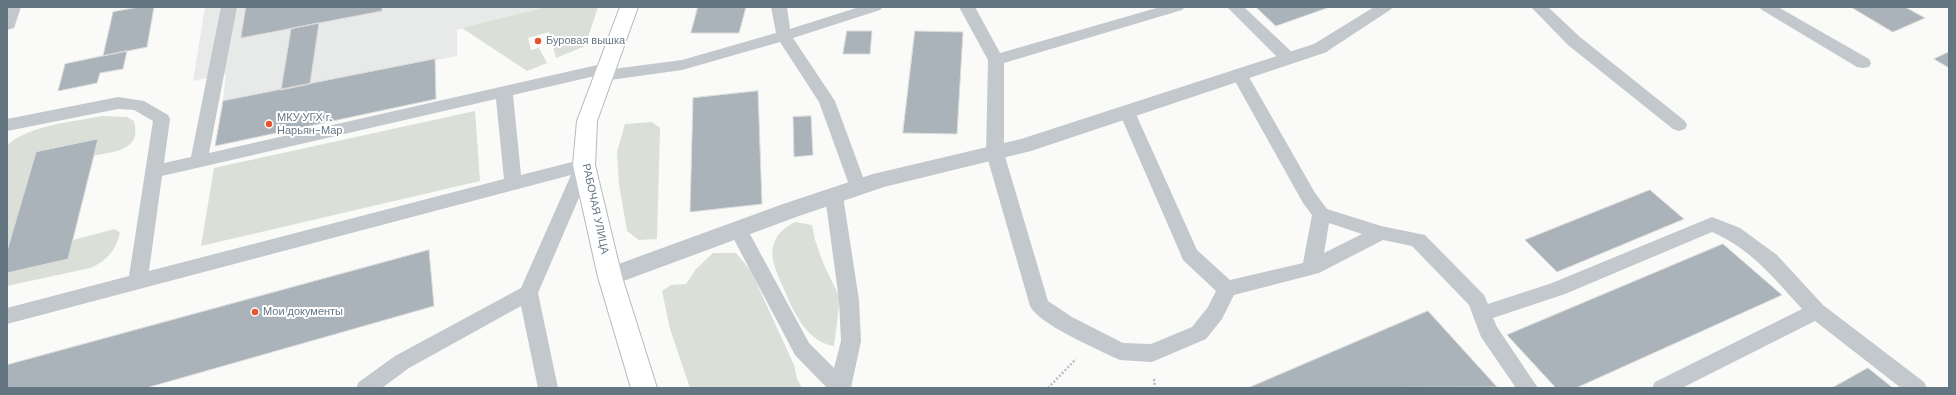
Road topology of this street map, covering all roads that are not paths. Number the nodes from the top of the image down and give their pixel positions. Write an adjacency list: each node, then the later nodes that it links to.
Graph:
1 (12, 7): 12 (street)
2 (229, 7): 25 (lane)
3 (629, 7): 18 (main road, РАБОЧАЯ УЛИЦА)
4 (779, 7): 13 (lane)
5 (876, 7): 13 (lane)
6 (967, 7): 16 (lane)
7 (1177, 7): 16 (lane)
8 (1235, 7): 15 (lane)
9 (1386, 7): 14 (lane)
10 (1540, 7): 23 (lane)
11 (1768, 7): 17 (lane)
12 (7, 24)
13 (784, 36): 18 (lane); 29 (lane)
14 (1320, 48): 15 (street)
15 (1288, 58): 19 (street)
16 (996, 60): 24 (lane)
17 (1863, 63)
18 (605, 72): 20 (lane); 26 (main road, РАБОЧАЯ УЛИЦА)
19 (1239, 74): 21 (street); 31 (lane)
20 (504, 92): 25 (lane); 28 (lane)
21 (1127, 112): 24 (street); 37 (lane)
22 (7, 125): 27 (lane)
23 (1679, 125)
24 (995, 153): 29 (street); 37 (lane)
25 (199, 162): 27 (lane)
26 (584, 165): 28 (lane); 35 (main road, РАБОЧАЯ УЛИЦА); 38 (lane)
27 (154, 172): 36 (lane)
28 (513, 184): 36 (lane)
29 (858, 188): 30 (street)
30 (834, 196): 32 (street); 45 (lane)
31 (1321, 214): 33 (lane); 34 (lane)
32 (738, 230): 35 (street); 45 (lane)
33 (1381, 233): 34 (lane); 40 (lane)
34 (1312, 268): 37 (lane)
35 (610, 277): 44 (main road, РАБОЧАЯ УЛИЦА)
36 (138, 281): 41 (lane)
37 (1227, 289)
38 (528, 293): 42 (lane); 43 (lane)
39 (1816, 311): 40 (lane); 47 (lane); 48 (lane)
40 (1481, 314): 46 (lane)
41 (7, 316)
42 (366, 388)
43 (548, 388)
44 (644, 388)
45 (840, 388)
46 (1528, 388)
47 (1662, 388)
48 (1917, 388)

